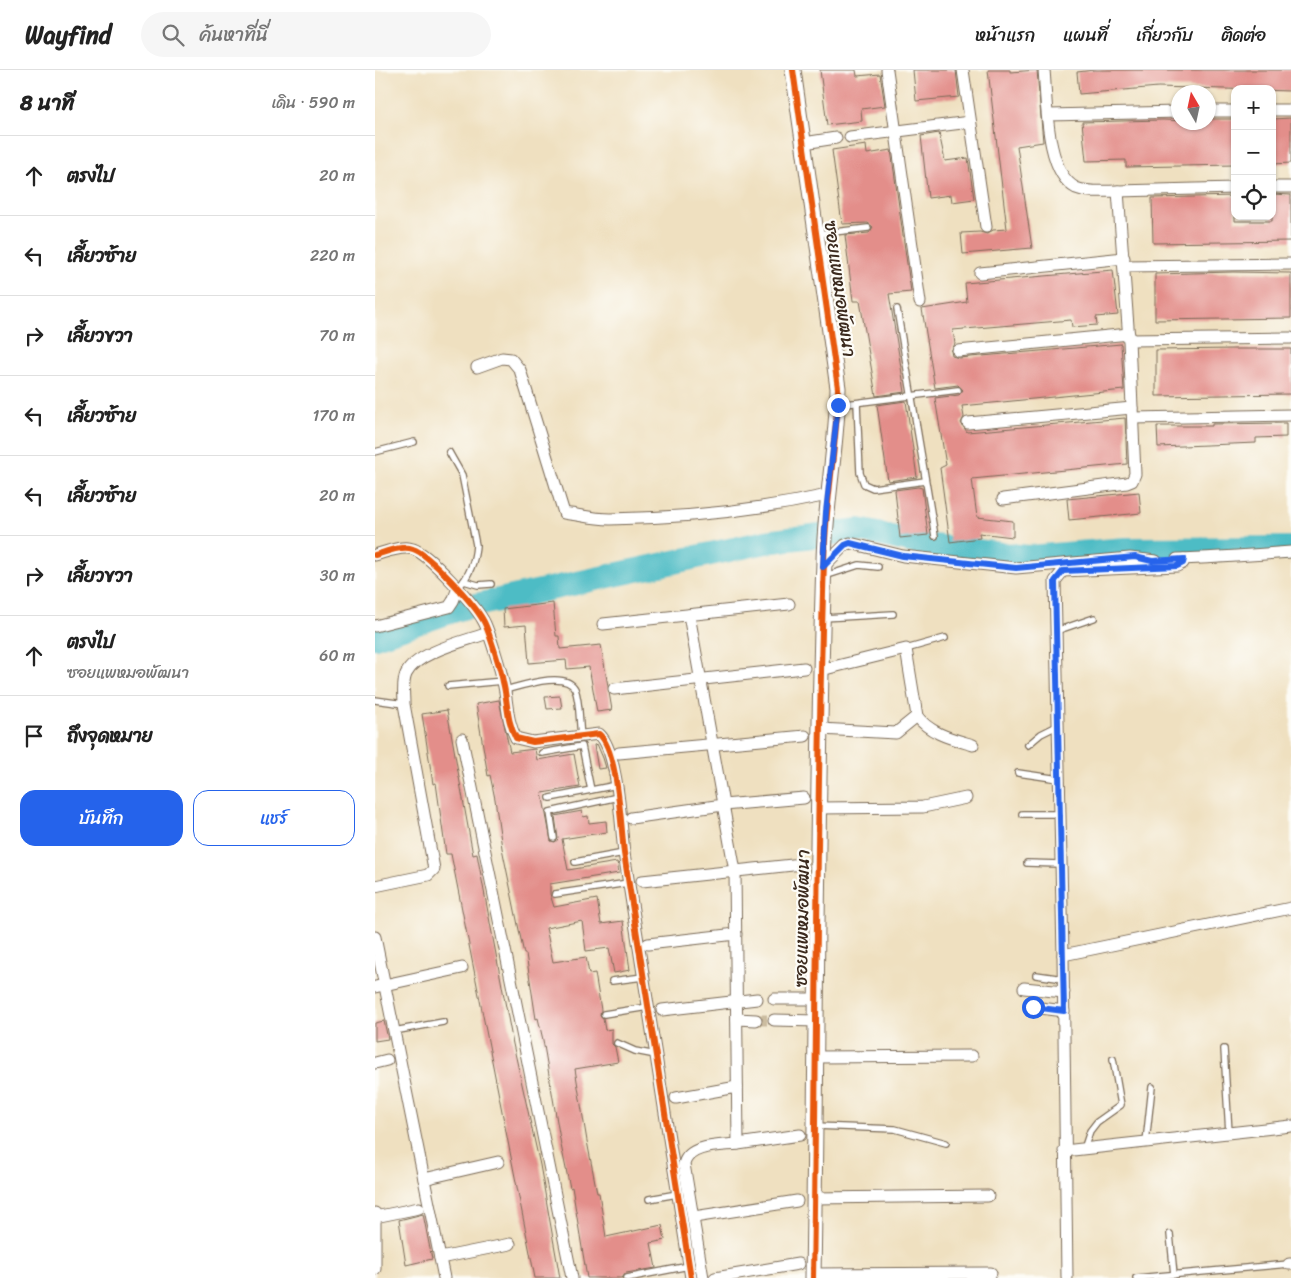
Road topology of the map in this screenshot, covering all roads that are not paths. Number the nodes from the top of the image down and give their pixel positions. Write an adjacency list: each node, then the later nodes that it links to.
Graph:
1 (793, 70): 15 (street, ซอยแพหมอพัฒนา)
2 (887, 70): 12 (street)
3 (963, 70): 11 (street)
4 (1044, 70): 10 (street)
5 (1276, 110): 6 (street)
6 (1291, 110)
7 (1231, 111): 9 (street)
8 (1171, 112): 10 (street)
9 (1216, 112)
10 (1049, 115): 19 (street)
11 (970, 122): 12 (street); 20 (street)
12 (895, 132): 13 (street); 26 (street)
13 (850, 137)
14 (836, 138): 15 (street)
15 (805, 143): 22 (street, ซอยแพหมอพัฒนา)
16 (1276, 187): 17 (street)
17 (1291, 187)
18 (1231, 188): 19 (street)
19 (1118, 191): 23 (street)
20 (986, 227)
21 (868, 228): 22 (lane)
22 (817, 234): 35 (street, ซอยแพหมอพัฒนา)
23 (1124, 262): 24 (street); 25 (street); 28 (street)
24 (1291, 264)
25 (979, 273)
26 (920, 302)
27 (897, 309): 33 (lane)
28 (1129, 337): 29 (street); 30 (street); 36 (street)
29 (1291, 338)
30 (959, 350)
31 (477, 366): 43 (street)
32 (958, 390): 33 (lane)
33 (911, 396): 34 (lane); 42 (lane)
34 (857, 402): 35 (lane); 42 (lane)
35 (838, 405): 43 (street, ซอยแพหมอพัฒนา)
36 (1133, 413): 37 (street); 38 (street); 44 (street)
37 (1291, 415)
38 (968, 423)
39 (414, 442): 40 (lane)
40 (375, 452)
41 (449, 452): 52 (lane)
42 (925, 481): 45 (lane)
43 (828, 495): 49 (street, ซอยแพหมอพัฒนา)
44 (1003, 499)
45 (935, 536)
46 (1291, 552): 48 (street)
47 (375, 554): 52 (street)
48 (1184, 559): 49 (street); 60 (street)
49 (823, 567): 50 (lane); 56 (street, ซอยแพหมอพัฒนา)
50 (878, 567)
51 (491, 584): 52 (lane)
52 (461, 587): 59 (street); 61 (street)
53 (789, 604): 55 (street)
54 (893, 614): 56 (lane)
55 (689, 615): 58 (street); 66 (street)
56 (822, 618): 65 (street, ซอยแพหมอพัฒนา)
57 (1094, 618): 60 (lane)
58 (603, 624)
59 (375, 626)
60 (1056, 631): 73 (street)
61 (488, 633): 68 (street); 71 (street)
62 (945, 638): 63 (lane)
63 (906, 649): 65 (street); 72 (street)
64 (803, 668): 66 (street)
65 (821, 670): 74 (street, ซอยแพหมอพัฒนา)
66 (701, 680): 69 (street); 78 (street)
67 (448, 686): 68 (lane)
68 (504, 686): 75 (street); 75 (lane)
69 (614, 689)
70 (375, 700): 71 (lane)
71 (404, 704): 105 (street)
72 (917, 716): 74 (street); 79 (street)
73 (1059, 725): 80 (lane); 84 (street)
74 (819, 728): 92 (street, ซอยแพหมอพัฒนา)
75 (581, 736): 85 (street)
76 (805, 736): 78 (street)
77 (462, 739): 174 (street)
78 (712, 744): 82 (street); 91 (street)
79 (973, 745)
80 (1028, 745)
81 (542, 753): 86 (lane)
82 (619, 754)
83 (1018, 773): 84 (lane)
84 (1059, 779): 94 (street)
85 (617, 784): 86 (lane); 87 (street)
86 (591, 790): 88 (lane)
87 (618, 797): 96 (lane); 97 (street)
88 (550, 798)
89 (804, 798): 91 (street)
90 (967, 798): 92 (street)
91 (723, 805): 95 (street); 102 (street)
92 (819, 808): 122 (street, ซอยแพหมอพัฒนา)
93 (1022, 814): 94 (lane)
94 (1059, 814): 101 (street)
95 (631, 818)
96 (554, 838)
97 (623, 853): 98 (lane); 104 (street)
98 (575, 862)
99 (1027, 863): 101 (lane)
100 (802, 864): 102 (street)
101 (1060, 864): 111 (street)
102 (735, 871): 103 (street); 108 (street)
103 (642, 880)
104 (628, 883): 106 (lane); 114 (street)
105 (375, 886)
106 (555, 894)
107 (1291, 908): 111 (street)
108 (736, 934): 110 (street); 123 (street)
109 (375, 937): 117 (street)
110 (648, 944)
111 (1063, 955): 115 (street)
112 (461, 968): 117 (street)
113 (1036, 975): 115 (lane)
114 (643, 977): 116 (lane); 124 (street)
115 (1063, 979): 119 (street)
116 (612, 981)
117 (380, 986): 134 (street)
118 (1024, 988): 119 (street)
119 (1064, 992): 127 (street)
120 (757, 999): 123 (street)
121 (774, 999): 122 (street)
122 (817, 999): 132 (street, ซอยแพหมอพัฒนา)
123 (737, 1000): 126 (street); 129 (street)
124 (648, 1007): 128 (lane); 137 (street)
125 (1033, 1007): 127 (street)
126 (662, 1010)
127 (1064, 1011): 152 (street)
128 (604, 1014)
129 (737, 1020): 130 (street); 141 (street)
130 (756, 1020)
131 (774, 1020): 132 (street)
132 (817, 1021): 139 (street, ซอยแพหมอพัฒนา)
133 (443, 1022): 134 (lane)
134 (394, 1031): 154 (street)
135 (617, 1042): 137 (lane)
136 (1224, 1049): 146 (lane)
137 (655, 1055): 155 (street)
138 (972, 1056): 139 (street)
139 (816, 1057): 144 (street, ซอยแพหมอพัฒนา)
140 (1113, 1059): 151 (lane)
141 (737, 1087): 143 (street); 150 (street)
142 (1152, 1087): 148 (lane)
143 (676, 1098)
144 (815, 1126): 149 (lane); 157 (street, ซอยแพหมอพัฒนา)
145 (1291, 1126): 146 (street)
146 (1229, 1133): 148 (street)
147 (800, 1135): 150 (street)
148 (1146, 1142): 151 (street)
149 (946, 1143)
150 (738, 1144): 162 (street)
151 (1084, 1149): 152 (street)
152 (1065, 1151): 178 (street)
153 (498, 1162): 154 (street)
154 (424, 1180): 165 (street)
155 (677, 1194): 158 (lane); 169 (street)
156 (988, 1196): 157 (street)
157 (814, 1198): 172 (street, ซอยแพหมอพัฒนา)
158 (649, 1199)
159 (797, 1201): 162 (street)
160 (419, 1208): 161 (street)
161 (375, 1215): 168 (street)
162 (693, 1217): 176 (street)
163 (1171, 1234): 171 (lane)
164 (510, 1244): 165 (street)
165 (440, 1258): 173 (street)
166 (797, 1264): 177 (street)
167 (1290, 1264): 171 (lane)
168 (375, 1269)
169 (690, 1272): 175 (lane)
170 (991, 1274): 172 (street)
171 (1174, 1275): 179 (lane)
172 (813, 1276)
173 (444, 1278)
174 (572, 1278)
175 (627, 1278)
176 (703, 1278)
177 (715, 1278)
178 (1067, 1278)
179 (1136, 1278)

